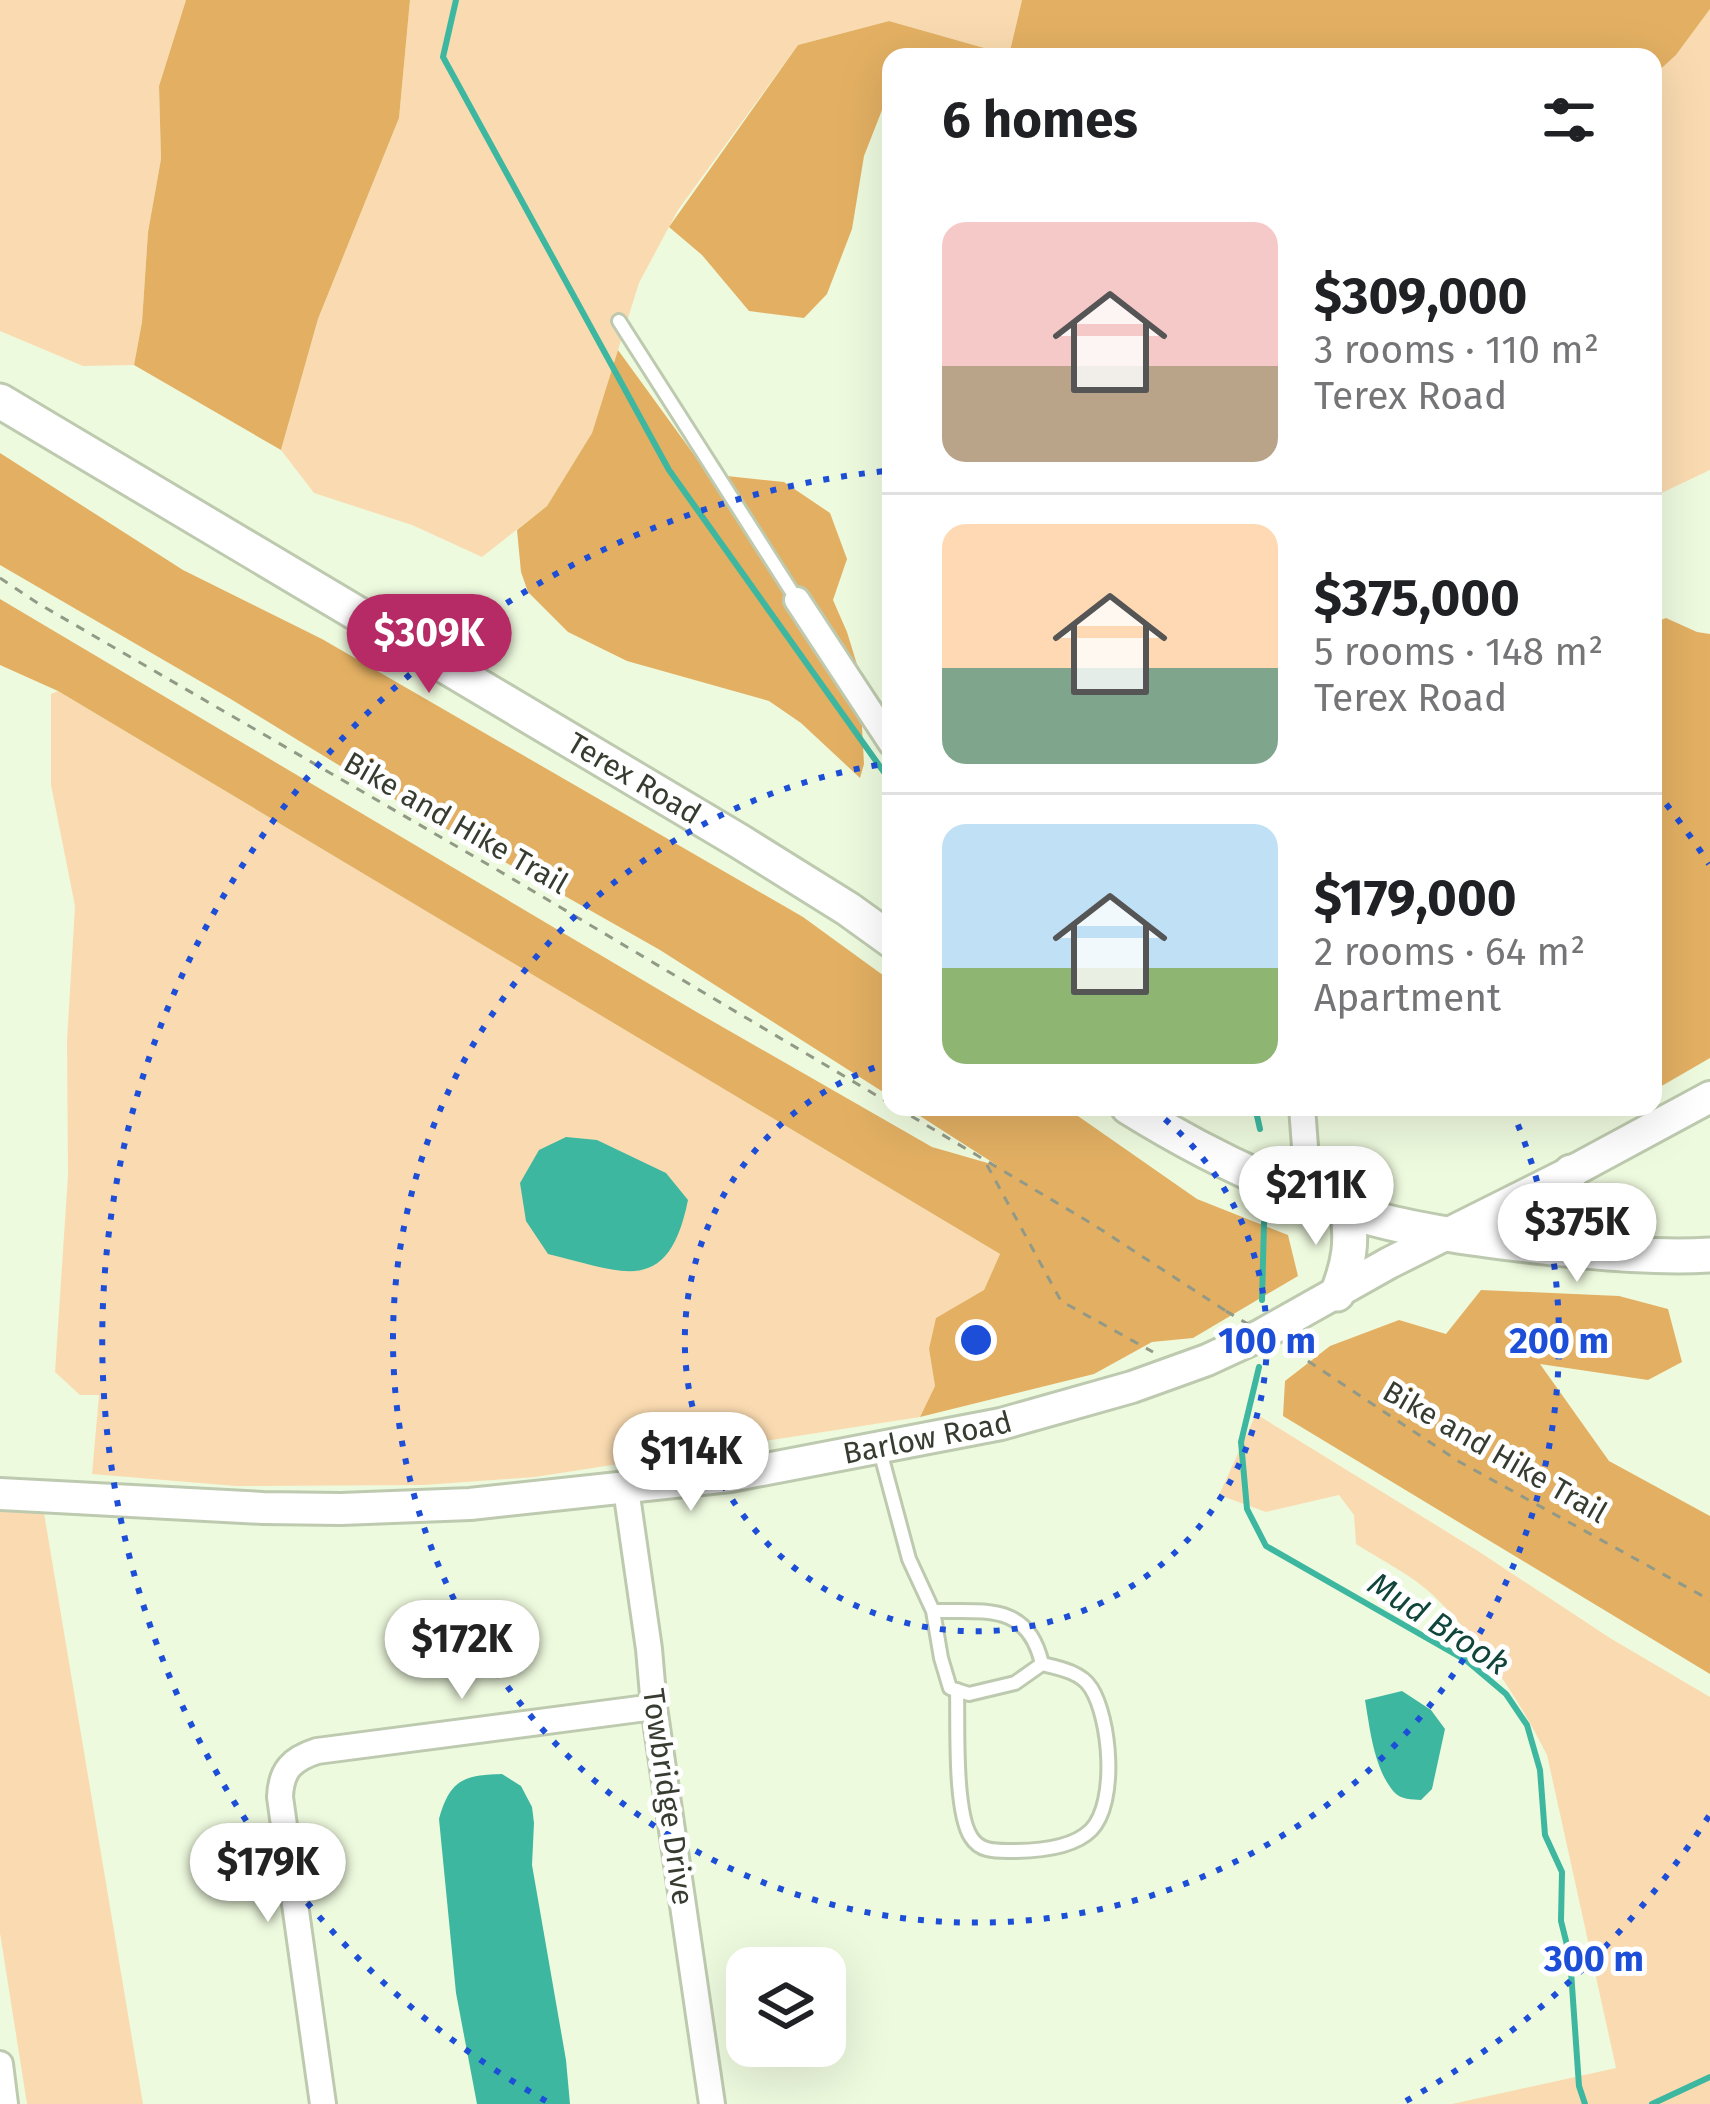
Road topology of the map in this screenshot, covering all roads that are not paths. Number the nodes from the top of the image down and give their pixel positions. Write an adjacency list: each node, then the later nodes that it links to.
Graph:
1 (620, 321): 3 (lane)
2 (0, 400): 5 (main road, Terex Road)
3 (797, 600): 4 (street)
4 (882, 729)
5 (882, 934)
6 (1710, 1097): 9 (street, Barlow Road)
7 (1143, 1116): 10 (main road)
8 (1303, 1116): 10 (street)
9 (1571, 1172): 12 (street, Barlow Road); 13 (main road)
10 (1300, 1192): 11 (main road)
11 (1347, 1209): 12 (main road); 15 (main road)
12 (1448, 1234): 13 (main road); 15 (street, Barlow Road)
13 (1586, 1251): 14 (main road)
14 (1710, 1255)
15 (1337, 1294): 16 (street, Barlow Road)
16 (879, 1449): 17 (street, Barlow Road); 19 (lane)
17 (626, 1489): 18 (street, Barlow Road); 22 (street, Towbridge Drive)
18 (0, 1494)
19 (933, 1610): 20 (lane); 21 (lane)
20 (1042, 1664): 21 (lane); 21 (lane)
21 (957, 1690)
22 (654, 1707): 25 (street); 26 (street, Towbridge Drive)
23 (0, 2064): 24 (street)
24 (5, 2104)
25 (323, 2104)
26 (712, 2104)

